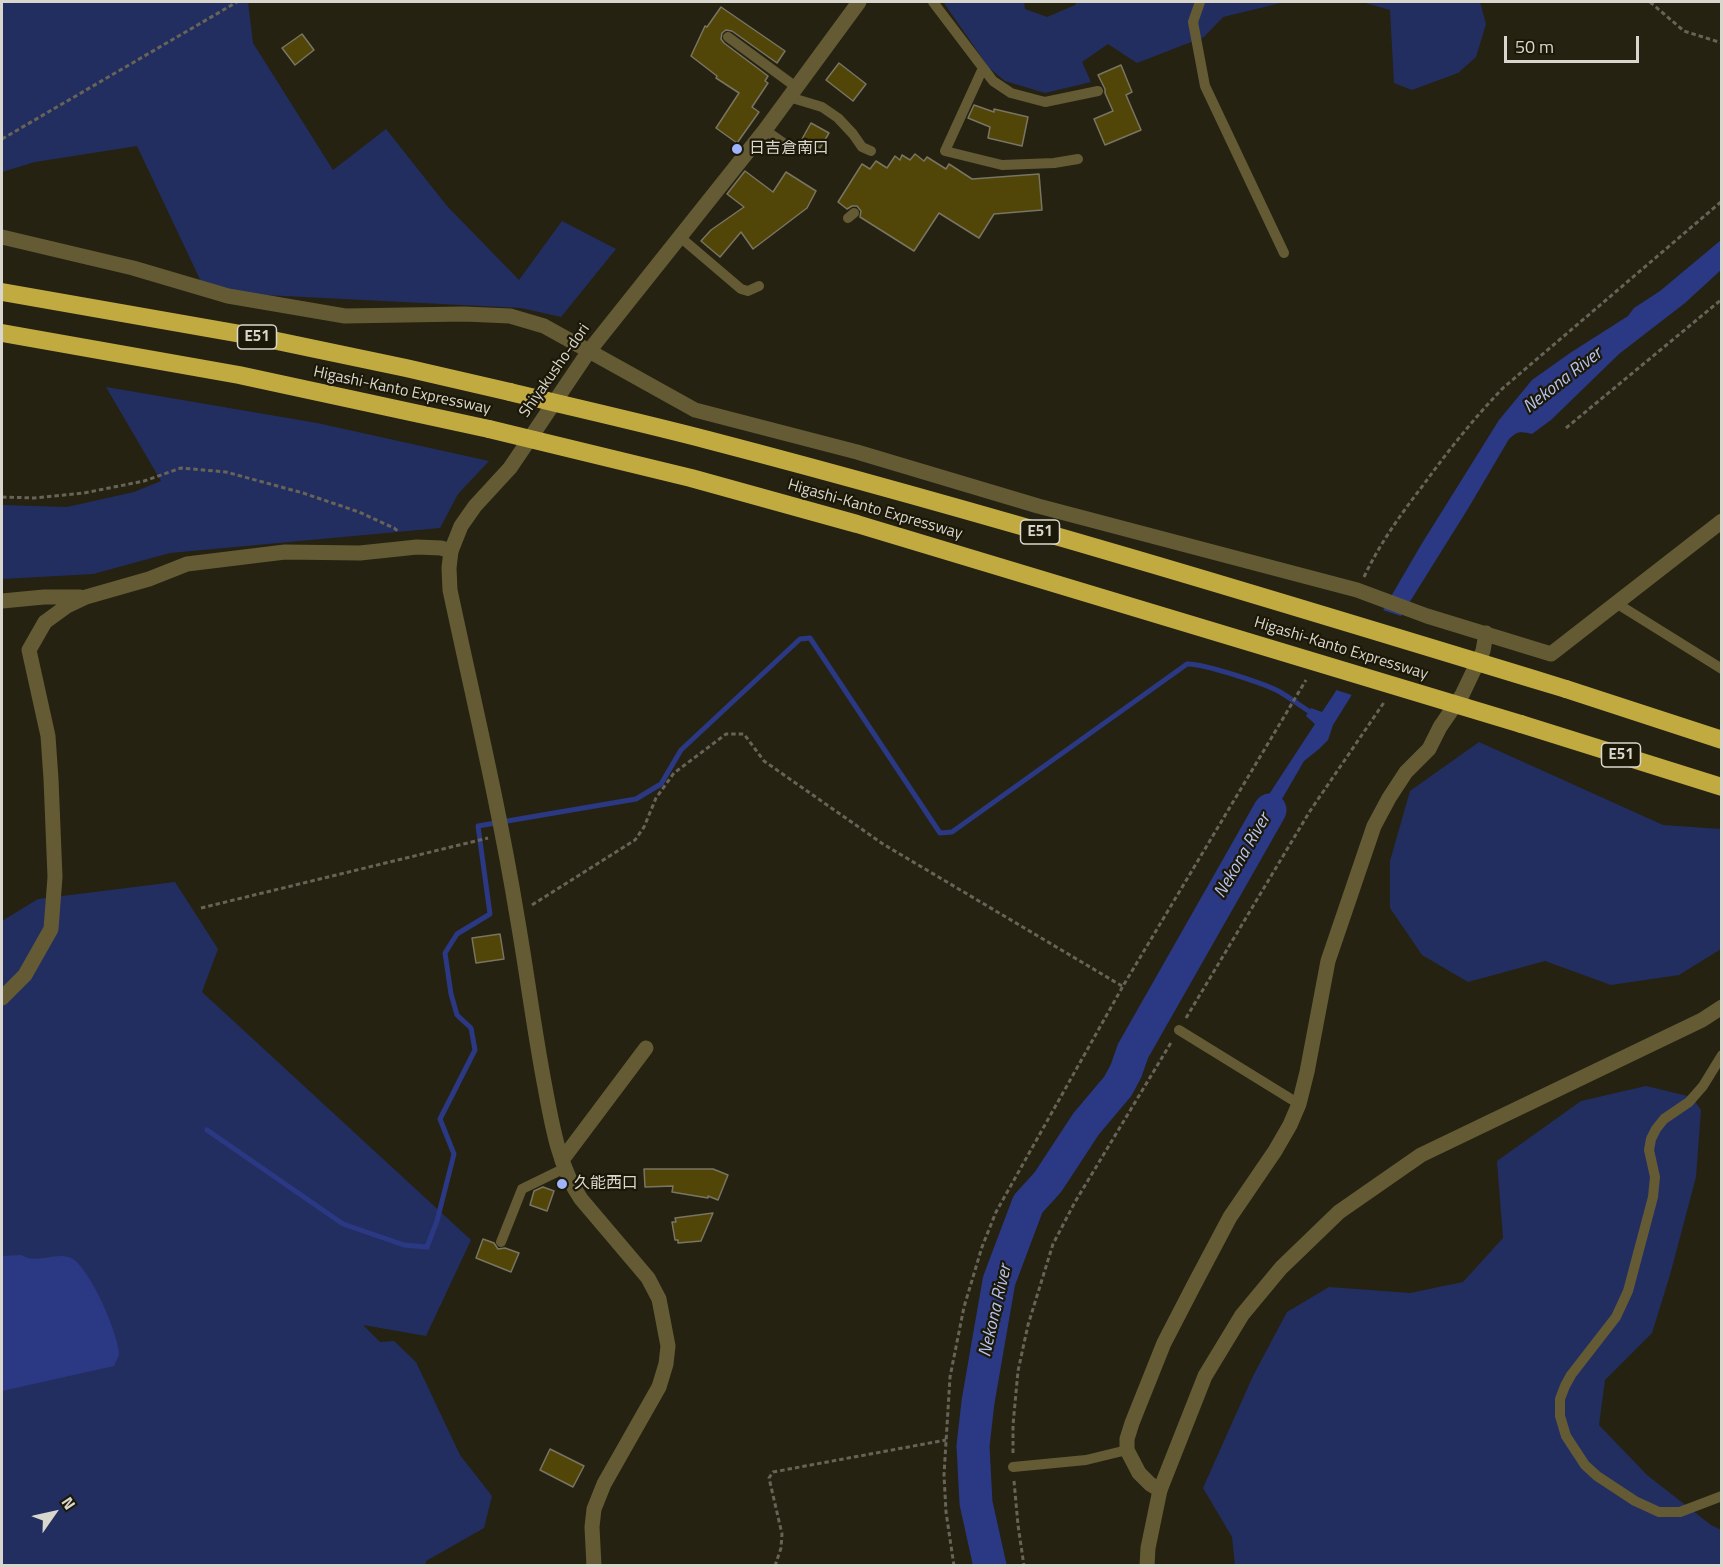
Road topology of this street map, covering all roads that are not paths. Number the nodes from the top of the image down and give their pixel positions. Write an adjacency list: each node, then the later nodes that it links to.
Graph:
1 (859, 2): 7 (street, Shiyakusho-dori)
2 (933, 2): 5 (lane)
3 (1200, 2): 14 (lane)
4 (728, 37): 7 (lane)
5 (983, 68): 6 (lane); 11 (lane)
6 (1098, 91)
7 (793, 92): 8 (street, Shiyakusho-dori); 10 (lane)
8 (765, 130): 9 (lane); 13 (street, Shiyakusho-dori)
9 (785, 144)
10 (871, 151)
11 (1078, 159)
12 (2, 237): 18 (street)
13 (680, 237): 15 (lane); 18 (street, Shiyakusho-dori)
14 (1284, 253)
15 (759, 286)
16 (2, 292): 26 (highway, Higashi-Kanto Expressway / E51, bridge)
17 (2, 333): 27 (highway, Higashi-Kanto Expressway / E51, bridge)
18 (589, 351): 20 (street, Shiyakusho-dori); 24 (street)
19 (1722, 521): 23 (street)
20 (451, 551): 21 (street); 34 (street, Shiyakusho-dori)
21 (86, 597): 22 (street); 28 (street)
22 (2, 601)
23 (1616, 603): 24 (street); 25 (lane)
24 (1486, 633): 33 (street)
25 (1722, 669)
26 (1722, 740)
27 (1722, 787)
28 (2, 998)
29 (1722, 1007): 38 (street)
30 (1179, 1030): 33 (lane)
31 (646, 1048): 34 (street)
32 (1722, 1055): 39 (lane)
33 (1299, 1104): 36 (street)
34 (564, 1164): 35 (lane); 40 (street, Shiyakusho-dori)
35 (501, 1242)
36 (1127, 1450): 37 (lane); 38 (street)
37 (1013, 1467)
38 (1160, 1490): 41 (street)
39 (1722, 1496)
40 (594, 1566)
41 (1147, 1566)

